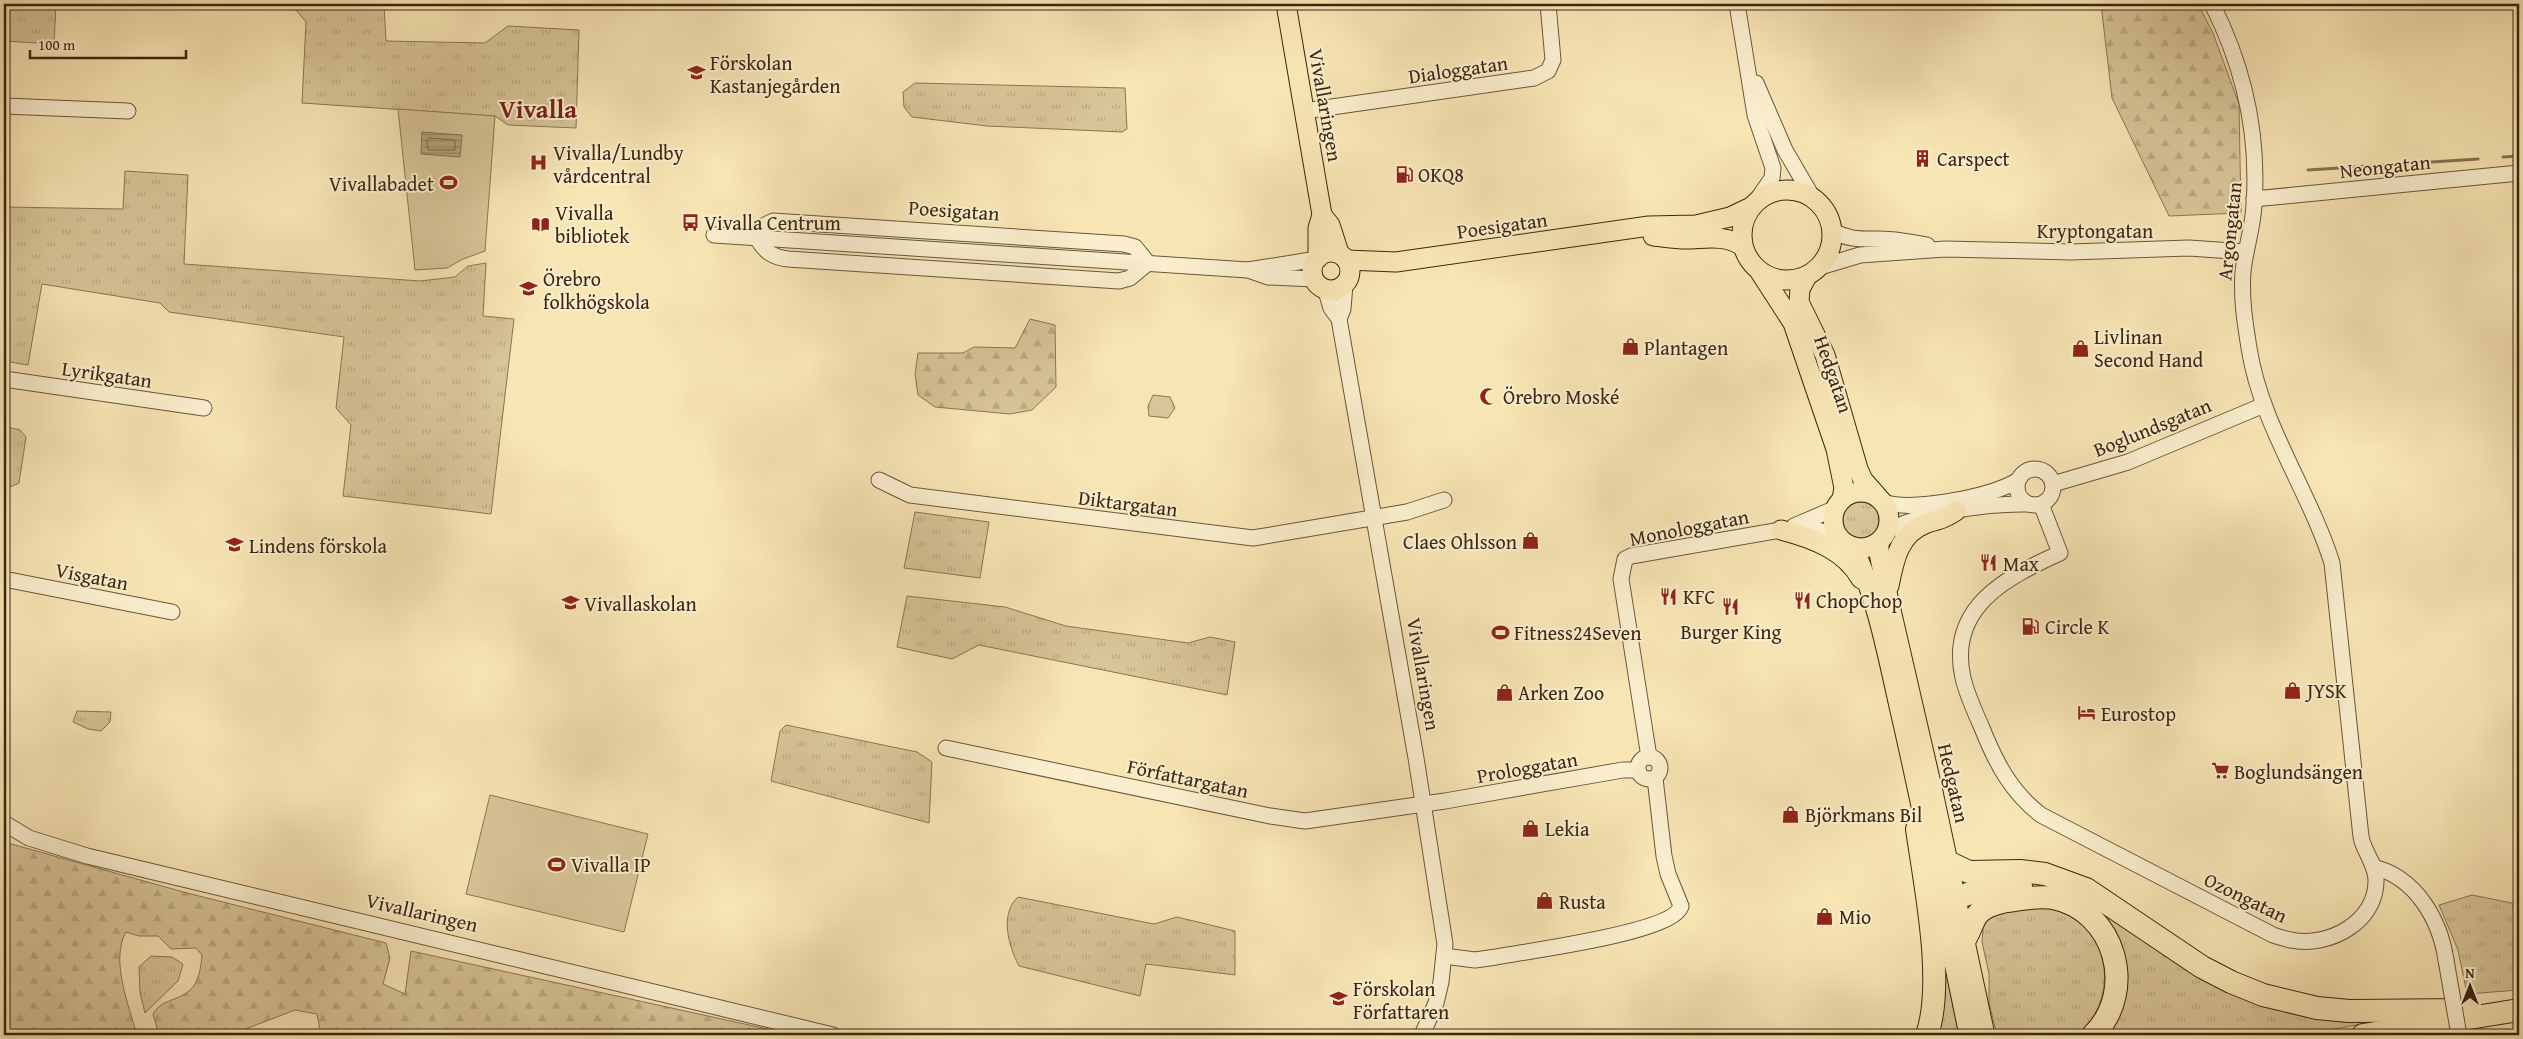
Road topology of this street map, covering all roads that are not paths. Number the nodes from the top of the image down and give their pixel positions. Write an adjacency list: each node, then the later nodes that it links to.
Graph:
1 (1286, 4): 8 (main road, Vivallaringen)
2 (1548, 4): 8 (street, Dialoggatan)
3 (1737, 4): 5 (street)
4 (2212, 4): 11 (street, Argongatan)
5 (1747, 59): 10 (street); 12 (street)
6 (4, 106): 7 (street)
7 (128, 111)
8 (1304, 111): 13 (main road, Vivallaringen)
9 (2519, 173): 11 (street, Neongatan)
10 (1813, 198): 12 (main road); 14 (main road)
11 (2254, 199): 19 (street, Argongatan)
12 (1754, 204): 15 (main road, Poesigatan); 17 (main road)
13 (1322, 215): 20 (main road, Vivallaringen); 21 (main road, Vivallaringen)
14 (1833, 231): 18 (street, Kryptongatan); 24 (main road)
15 (1614, 232): 17 (main road, Poesigatan); 22 (main road, Poesigatan)
16 (714, 235): 23 (street, Poesigatan)
17 (1742, 246): 25 (main road)
18 (1945, 249): 19 (street, Kryptongatan); 24 (street, Kryptongatan)
19 (2246, 252): 30 (street, Argongatan)
20 (1343, 257): 21 (main road); 22 (main road, Poesigatan); 26 (main road)
21 (1317, 259): 23 (street, Poesigatan); 27 (main road)
22 (1396, 262): 26 (main road, Poesigatan)
23 (1248, 270): 27 (street, Poesigatan)
24 (1814, 271): 25 (main road); 37 (main road, Hedgatan)
25 (1760, 272): 38 (main road, Hedgatan)
26 (1347, 281): 27 (main road); 28 (street, Vivallaringen)
27 (1320, 284): 28 (street, Vivallaringen)
28 (1339, 319): 41 (street, Vivallaringen)
29 (4, 379): 31 (street, Lyrikgatan)
30 (2264, 405): 32 (street, Argongatan); 35 (street, Boglundsgatan)
31 (204, 408)
32 (2288, 462): 57 (street, Ozongatan)
33 (879, 480): 41 (street, Diktargatan)
34 (2017, 481): 35 (street); 37 (street); 39 (street)
35 (2053, 484): 39 (street)
36 (1444, 500): 41 (street, Diktargatan)
37 (1881, 500): 38 (main road); 44 (main road)
38 (1839, 504): 42 (street, Monologgatan); 43 (main road)
39 (2035, 504): 40 (street); 57 (street, Ozongatan)
40 (1956, 511): 44 (street); 47 (main road)
41 (1374, 517): 53 (street, Vivallaringen)
42 (1782, 530): 43 (street, Monologgatan); 47 (main road); 50 (street, Monologgatan)
43 (1838, 536): 45 (main road)
44 (1883, 537): 45 (main road); 47 (main road, Hedgatan)
45 (1854, 547): 47 (main road, Hedgatan)
46 (4, 579): 48 (street, Visgatan)
47 (1879, 597): 54 (main road, Hedgatan); 56 (main road, Hedgatan)
48 (172, 612)
49 (946, 748): 53 (street, Författargatan)
50 (1650, 757): 51 (street); 52 (street)
51 (1638, 770): 52 (street); 53 (street, Prologgatan)
52 (1655, 778): 61 (street)
53 (1422, 803): 61 (street, Vivallaringen)
54 (1924, 817): 59 (main road, Hedgatan); 66 (highway)
55 (4, 823): 64 (street, Vivallaringen)
56 (1948, 862): 58 (highway); 59 (main road, Hedgatan)
57 (2374, 867): 71 (street, bridge)
58 (2070, 883): 59 (highway); 63 (highway)
59 (1949, 900): 60 (main road, Hedgatan); 67 (main road, Hedgatan)
60 (1965, 939): 68 (main road, Hedgatan); 69 (highway)
61 (1444, 956): 65 (street, Vivallaringen)
62 (2519, 1010): 63 (highway)
63 (2473, 1017): 70 (highway)
64 (833, 1035)
65 (1422, 1035)
66 (1928, 1035)
67 (1969, 1035)
68 (1985, 1035)
69 (2093, 1035)
70 (2362, 1035)
71 (2459, 1035)

